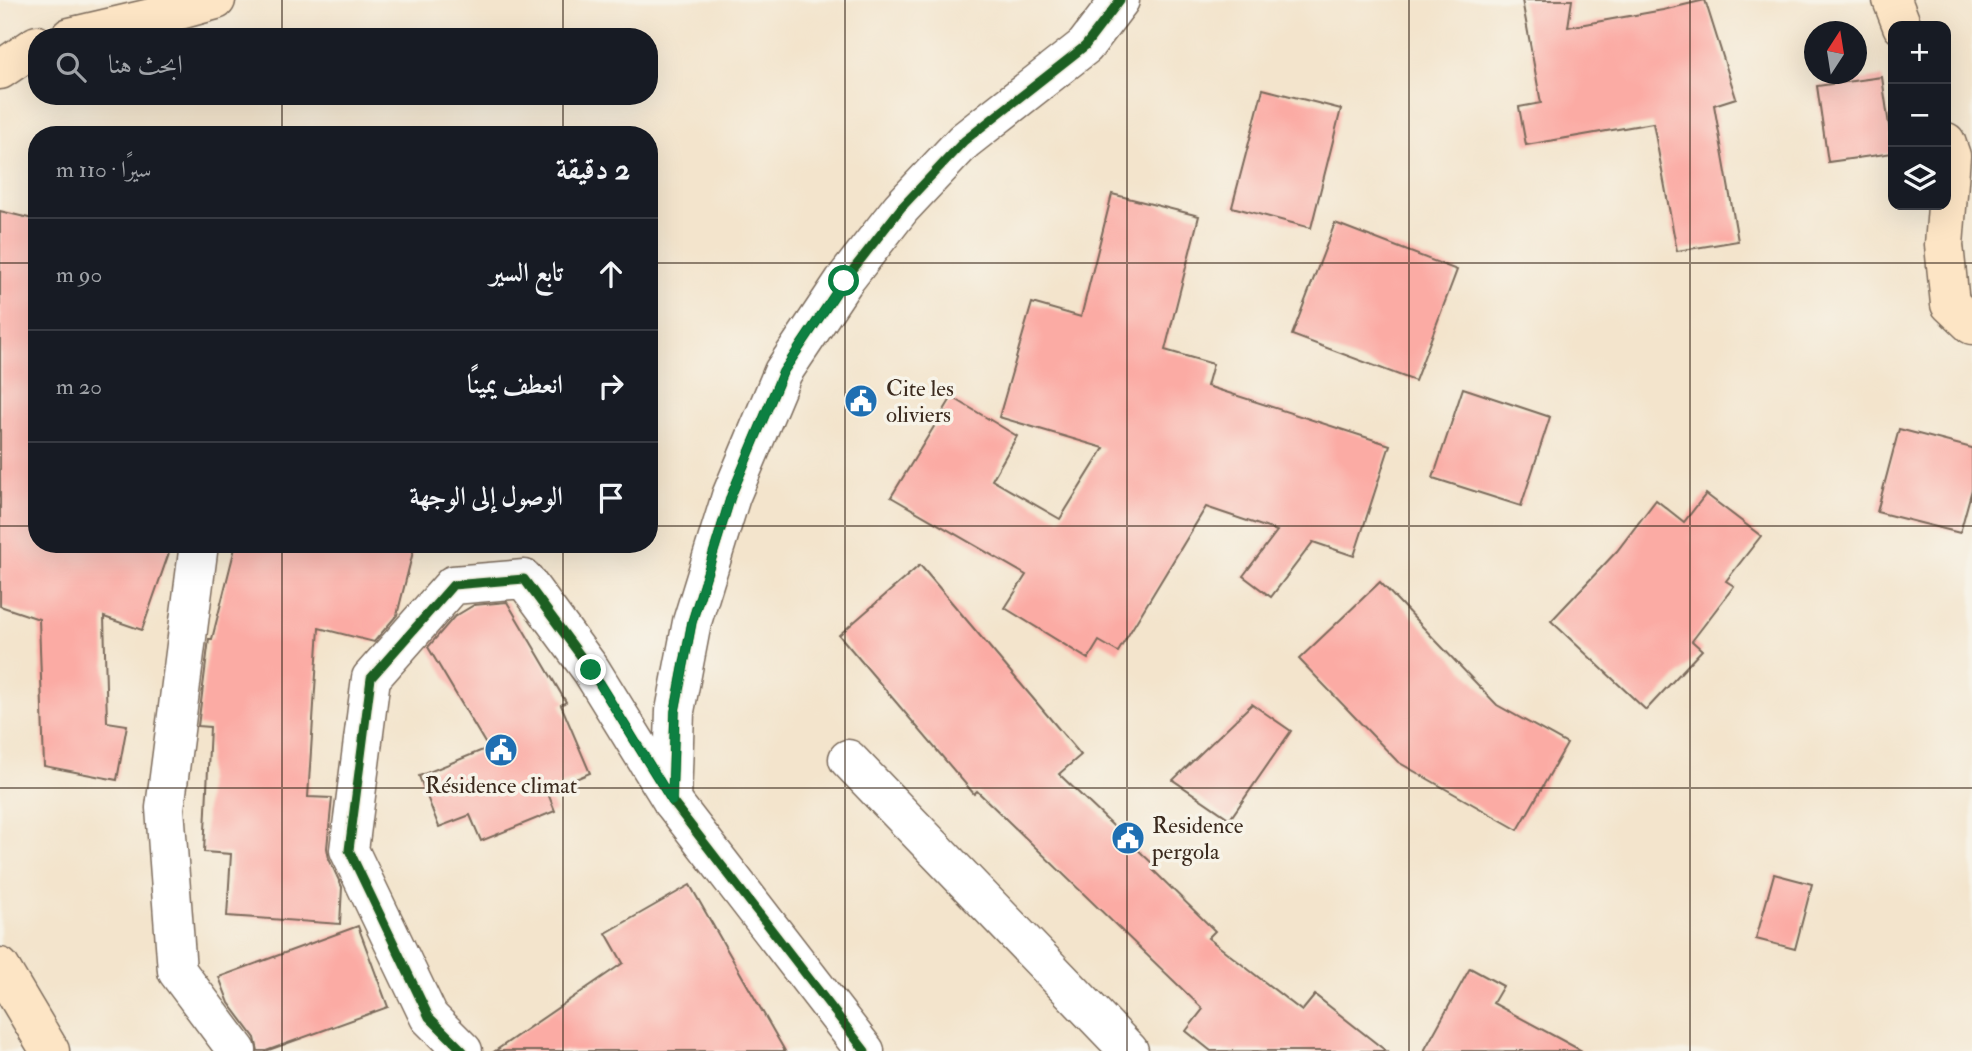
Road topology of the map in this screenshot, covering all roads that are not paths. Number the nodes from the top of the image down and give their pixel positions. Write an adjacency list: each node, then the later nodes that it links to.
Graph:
1 (216, 0): 5 (main road)
2 (1120, 0): 12 (street)
3 (1892, 0): 4 (main road)
4 (1900, 21)
5 (108, 28)
6 (28, 51): 7 (main road)
7 (0, 70)
8 (1948, 147): 9 (main road)
9 (1972, 325)
10 (199, 553): 15 (street)
11 (848, 759): 18 (street)
12 (672, 801): 16 (street); 17 (street)
13 (0, 967): 14 (main road)
14 (50, 1051)
15 (237, 1051)
16 (463, 1051)
17 (865, 1051)
18 (1129, 1051)

